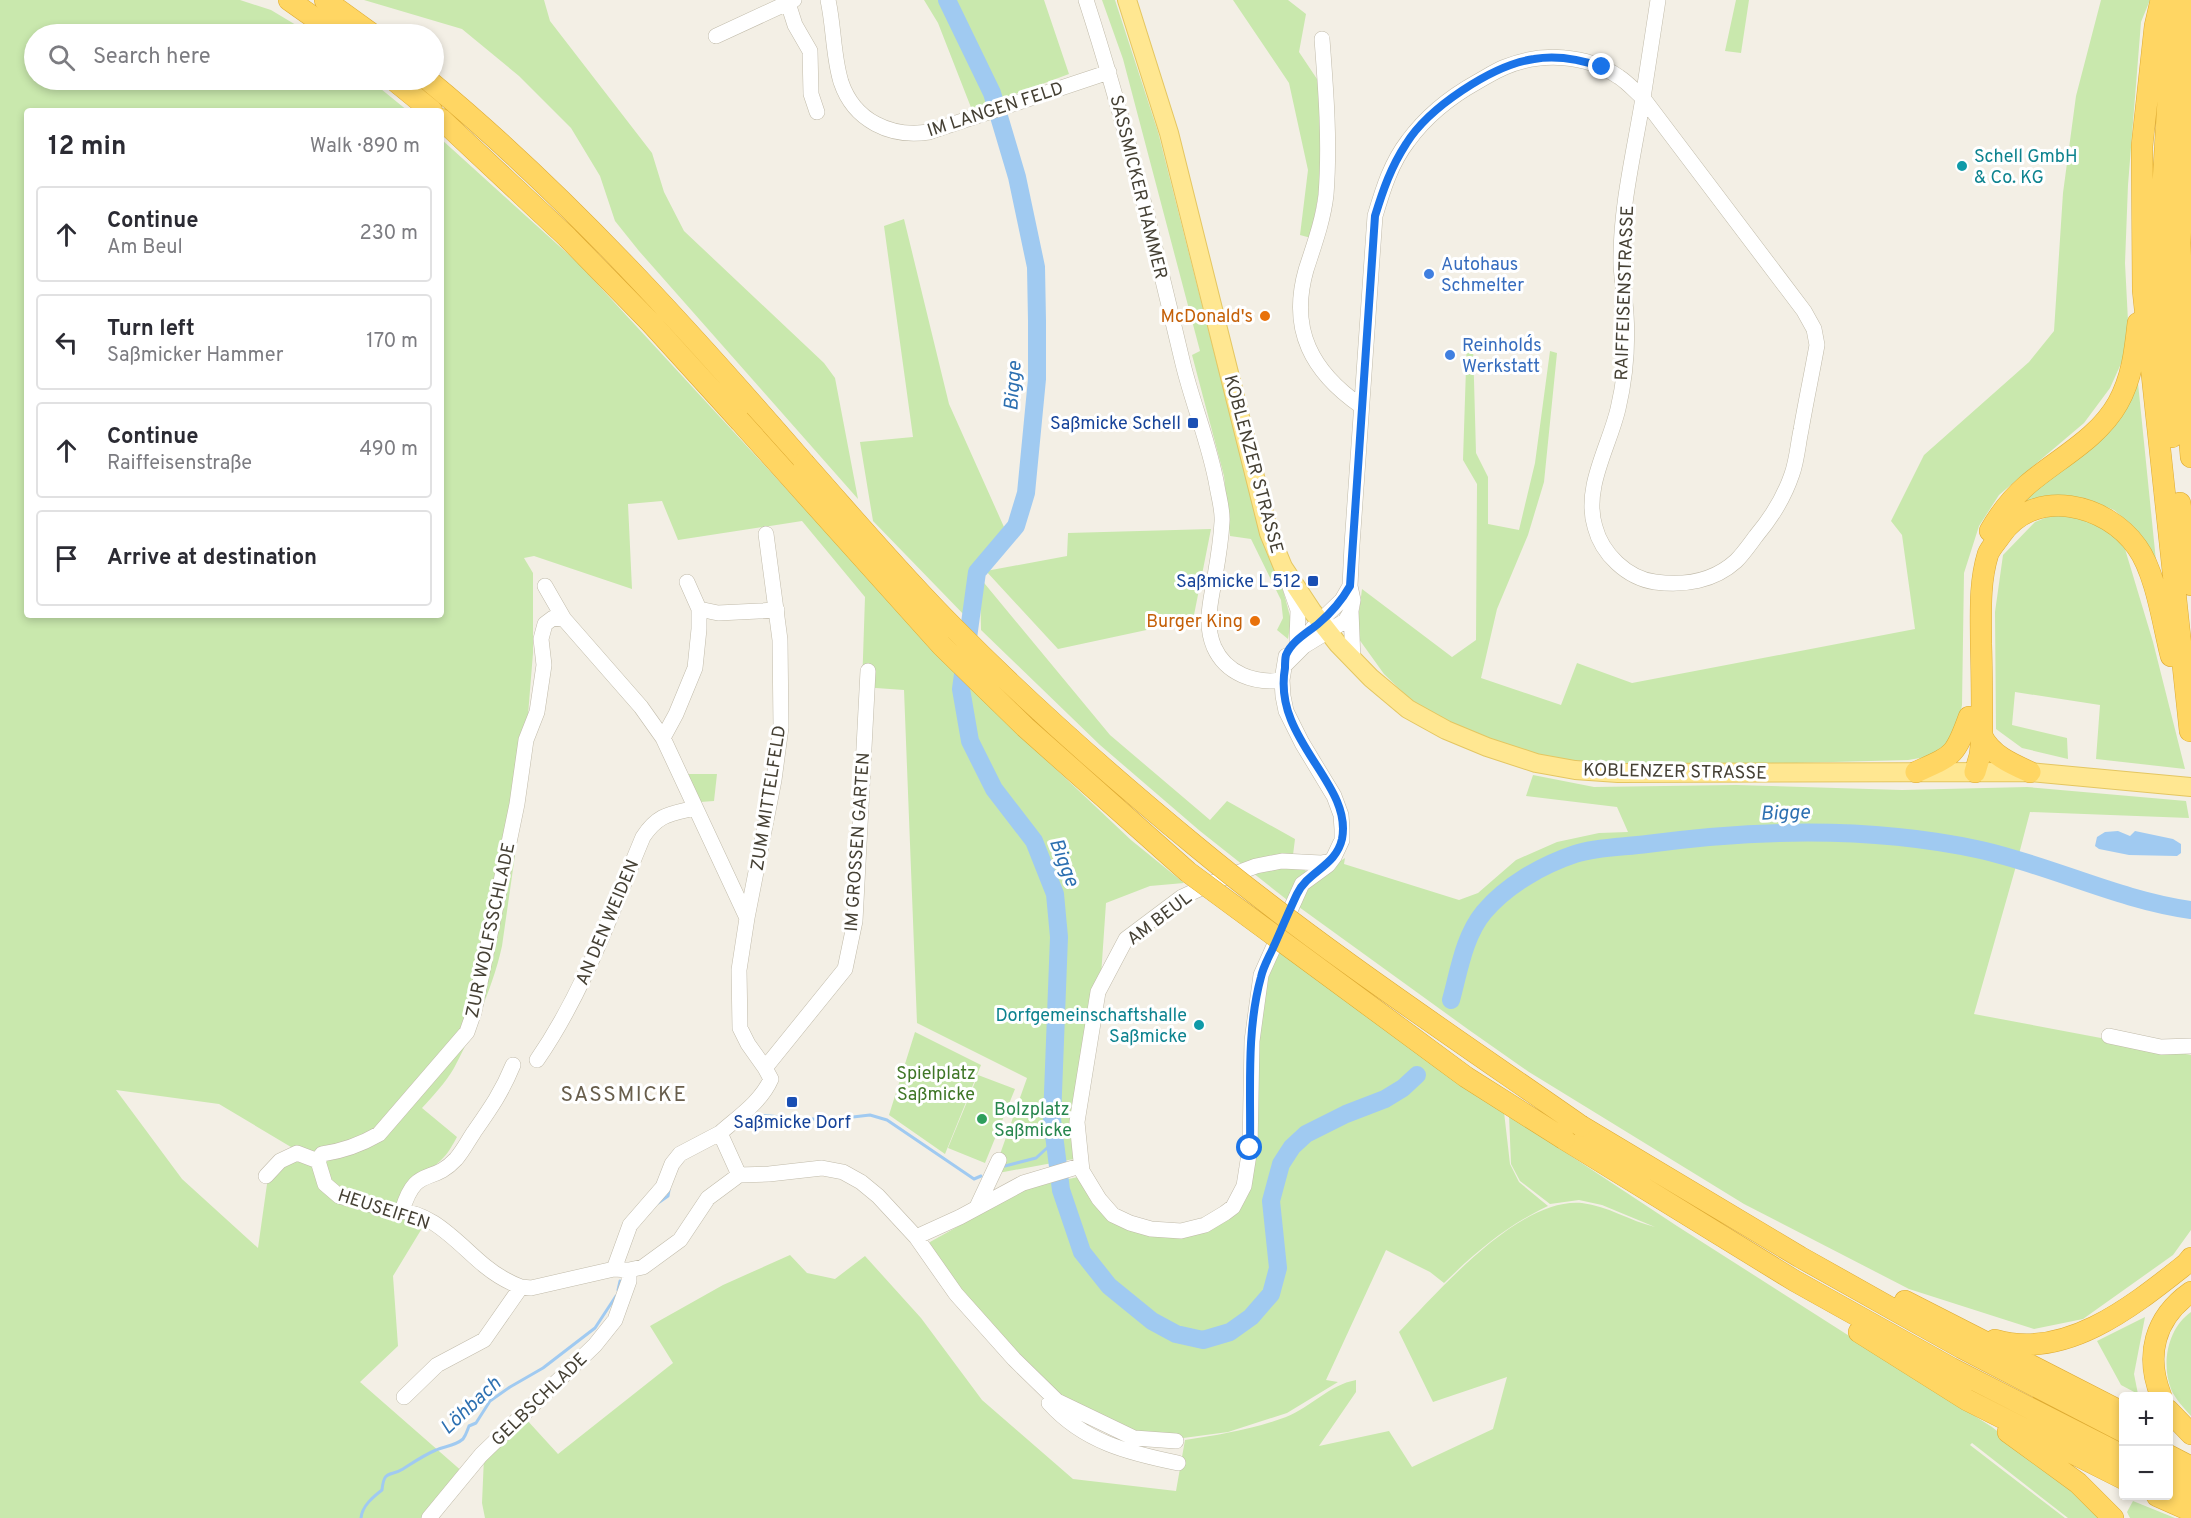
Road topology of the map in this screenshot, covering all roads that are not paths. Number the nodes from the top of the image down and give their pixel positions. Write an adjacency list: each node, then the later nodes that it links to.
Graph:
1 (288, 0): 11 (highway)
2 (325, 0): 12 (highway)
3 (828, 0): 15 (street, IM LANGEN FELD)
4 (1086, 0): 15 (street, SASSMICKER HAMMER)
5 (1127, 0): 26 (main road, KOBLENZER STRASSE)
6 (1658, 0): 18 (street, RAIFFEISENSTRASSE)
7 (2161, 0): 22 (highway)
8 (2174, 0): 28 (highway)
9 (791, 2): 13 (street); 20 (street)
10 (2191, 7): 24 (highway)
11 (323, 24)
12 (358, 24)
13 (716, 36)
14 (1322, 39): 23 (street)
15 (1109, 72): 39 (street, SASSMICKER HAMMER)
16 (406, 90): 19 (highway)
17 (440, 90): 65 (highway, bridge)
18 (1642, 98): 18 (street, RAIFFEISENSTRASSE); 23 (street, RAIFFEISENSTRASSE)
19 (428, 108)
20 (817, 112)
21 (444, 122): 68 (highway, bridge)
22 (2143, 290): 40 (highway); 41 (highway)
23 (1361, 406): 30 (street, RAIFFEISENSTRASSE)
24 (2191, 457)
25 (766, 534): 32 (street, ZUM MITTELFELD)
26 (1283, 567): 35 (main road, KOBLENZER STRASSE); 36 (street)
27 (687, 582): 31 (street)
28 (2191, 585)
29 (545, 586): 34 (street)
30 (1350, 586): 33 (street, RAIFFEISENSTRASSE); 35 (street)
31 (699, 609): 32 (street); 43 (street)
32 (777, 610): 50 (street, ZUM MITTELFELD)
33 (1351, 611): 35 (street); 37 (street, RAIFFEISENSTRASSE)
34 (564, 620): 43 (street); 58 (street, ZUR WOLFSSCHLADE)
35 (1324, 627): 36 (street); 37 (main road, KOBLENZER STRASSE); 39 (street)
36 (1297, 641): 39 (street)
37 (1353, 660): 44 (main road, KOBLENZER STRASSE)
38 (868, 671): 55 (street, IM GROSSEN GARTEN)
39 (1284, 673): 49 (street)
40 (1969, 717): 44 (highway); 45 (highway)
41 (2191, 733): 42 (highway)
42 (1982, 736): 45 (highway); 46 (highway)
43 (663, 738): 48 (street)
44 (1916, 772): 45 (main road, KOBLENZER STRASSE)
45 (1975, 772): 46 (main road, KOBLENZER STRASSE)
46 (2030, 772): 47 (main road, KOBLENZER STRASSE)
47 (2191, 787)
48 (695, 808): 50 (street); 53 (street, AN DEN WEIDEN)
49 (1332, 859): 59 (street, AM BEUL); 59 (street, AM BEUL)
50 (747, 918): 55 (street)
51 (2109, 1036): 52 (street)
52 (2191, 1046)
53 (537, 1060)
54 (513, 1065): 63 (street)
55 (765, 1068): 56 (street)
56 (720, 1133): 60 (street); 67 (street, GELBSCHLADE)
57 (999, 1160): 62 (street)
58 (318, 1161): 61 (street); 63 (street, HEUSEIFEN)
59 (1073, 1168): 62 (street)
60 (739, 1174): 64 (street); 67 (street)
61 (266, 1176)
62 (977, 1207): 64 (street)
63 (402, 1210): 69 (street, HEUSEIFEN)
64 (916, 1237): 72 (street)
65 (1800, 1257): 71 (highway); 78 (highway)
66 (2191, 1258): 71 (highway)
67 (622, 1269): 69 (street); 92 (street, GELBSCHLADE)
68 (1795, 1281): 75 (highway); 83 (highway)
69 (521, 1287): 74 (street)
70 (2191, 1292): 73 (highway)
71 (1969, 1332): 76 (highway)
72 (1014, 1359): 81 (street); 85 (street)
73 (2159, 1392)
74 (404, 1397)
75 (1967, 1400): 87 (highway); 93 (highway)
76 (2119, 1410)
77 (2173, 1414): 79 (highway)
78 (2119, 1429)
79 (2191, 1434)
80 (2173, 1436): 82 (highway)
81 (1176, 1441)
82 (2191, 1445)
83 (2119, 1453)
84 (2173, 1457): 86 (highway)
85 (1178, 1463)
86 (2191, 1467)
87 (2119, 1476)
88 (2173, 1480): 89 (highway)
89 (2191, 1489)
90 (2166, 1500): 91 (highway)
91 (2191, 1512)
92 (429, 1518)
93 (2113, 1518)

